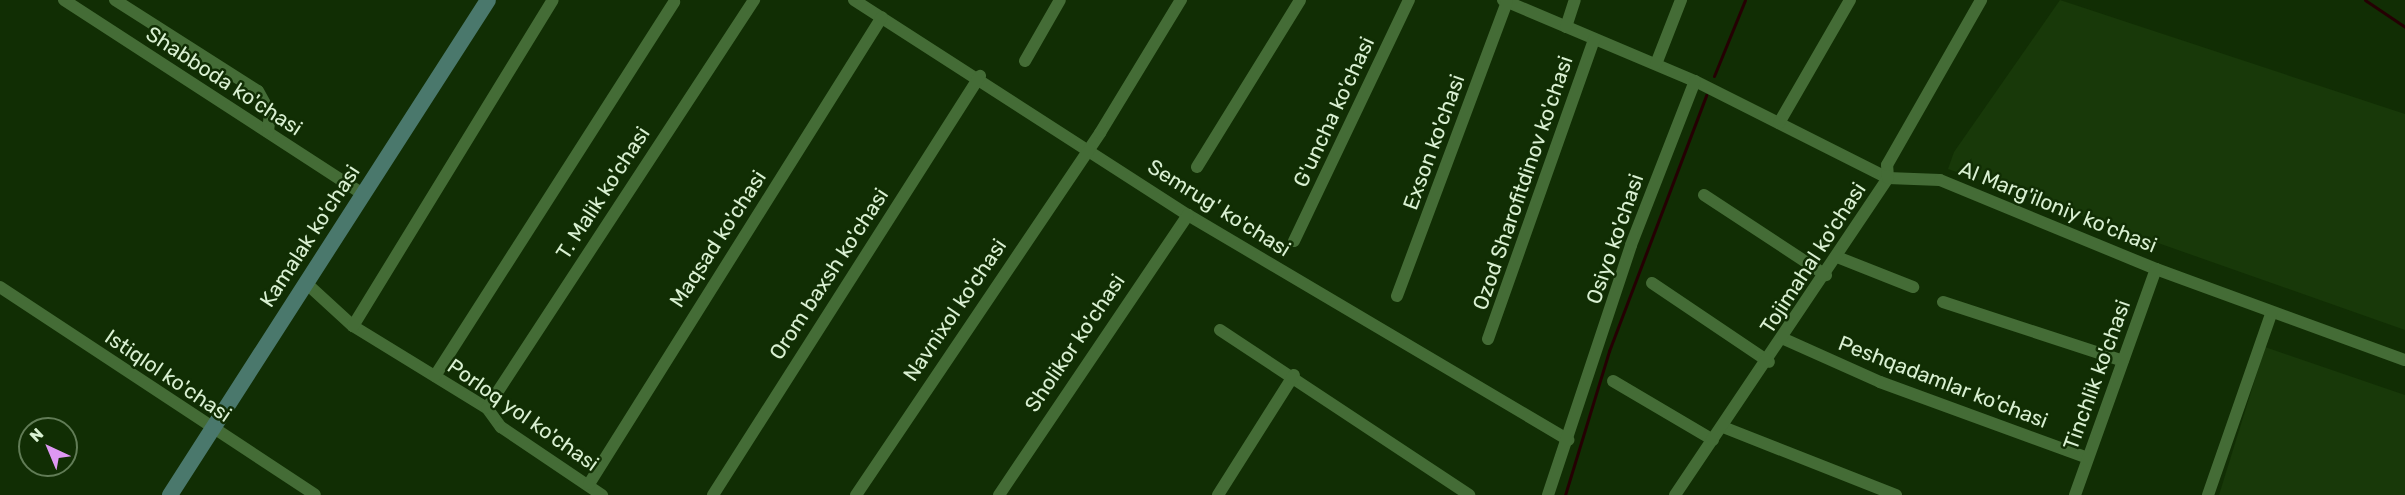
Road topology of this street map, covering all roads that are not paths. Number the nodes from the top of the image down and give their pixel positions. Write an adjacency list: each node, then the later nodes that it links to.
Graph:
1 (64, 0): 25 (street, Shabboda ko'chasi)
2 (115, 0): 25 (street)
3 (488, 0): 29 (main road, Kamalak ko'chasi)
4 (553, 0): 43 (street)
5 (754, 0): 53 (street, T. Malik ko'chasi)
6 (855, 0): 17 (street, Semrug' ko'chasi)
7 (1060, 0): 20 (street)
8 (1181, 0): 26 (street, Navnixol ko'chasi)
9 (1300, 0): 27 (street)
10 (1409, 0): 32 (street, G'uncha ko'chasi)
11 (1575, 0): 18 (street, Ozod Sharofitdinov ko'chasi)
12 (1681, 0): 21 (street)
13 (1850, 0): 24 (street)
14 (1981, 0): 28 (street, Tojimahal ko'chasi)
15 (1505, 1): 18 (street, Al Marg'iloniy ko'chasi); 40 (street, Exson ko'chasi)
16 (674, 2): 51 (street)
17 (882, 17): 22 (street, Semrug' ko'chasi); 59 (street, Maqsad ko'chasi)
18 (1566, 27): 19 (street, Al Marg'iloniy ko'chasi)
19 (1593, 39): 21 (street, Al Marg'iloniy ko'chasi); 45 (street, Ozod Sharofitdinov ko'chasi)
20 (1025, 61)
21 (1656, 64): 23 (street, Al Marg'iloniy ko'chasi)
22 (980, 76): 26 (street, Semrug' ko'chasi); 63 (street, Orom baxsh ko'chasi)
23 (1695, 81): 24 (street, Al Marg'iloniy ko'chasi); 56 (street, Osiyo ko'chasi)
24 (1779, 123): 28 (street, Al Marg'iloniy ko'chasi)
25 (268, 132): 29 (street, Shabboda ko'chasi)
26 (1086, 147): 31 (street, Semrug' ko'chasi); 64 (street, Navnixol ko'chasi)
27 (1197, 167)
28 (1888, 178): 33 (street, Tojimahal ko'chasi); 34 (street, Al Marg'iloniy ko'chasi)
29 (363, 194): 36 (main road, Kamalak ko'chasi)
30 (1704, 195): 35 (street)
31 (1188, 214): 56 (street, Semrug' ko'chasi); 65 (street, Sholikor ko'chasi)
32 (1294, 241)
33 (1837, 257): 35 (street, Tojimahal ko'chasi); 39 (street)
34 (2156, 269): 42 (street, Al Marg'iloniy ko'chasi); 48 (street, Tinchlik ko'chasi)
35 (1826, 275): 46 (street, Tojimahal ko'chasi)
36 (306, 283): 43 (street, Porloq yol ko'chasi); 55 (main road, Kamalak ko'chasi)
37 (1652, 283): 49 (street)
38 (0, 287): 55 (street, Istiqlol ko'chasi)
39 (1913, 287)
40 (1397, 296)
41 (1943, 302): 48 (street)
42 (2271, 314): 47 (street, Al Marg'iloniy ko'chasi); 72 (street)
43 (353, 326): 51 (street, Porloq yol ko'chasi)
44 (1220, 330): 50 (street)
45 (1488, 339)
46 (1784, 339): 49 (street, Tojimahal ko'chasi); 58 (street, Peshqadamlar ko'chasi)
47 (2405, 360)
48 (2123, 361): 58 (street, Tinchlik ko'chasi)
49 (1769, 362): 54 (street, Tojimahal ko'chasi)
50 (1294, 375): 66 (street); 67 (street)
51 (435, 376): 53 (street, Porloq yol ko'chasi)
52 (1612, 381): 57 (street)
53 (487, 408): 59 (street, Porloq yol ko'chasi)
54 (1723, 427): 57 (street, Tojimahal ko'chasi); 70 (street)
55 (212, 429): 60 (main road, Kamalak ko'chasi); 61 (street, Istiqlol ko'chasi)
56 (1569, 440): 68 (street, Osiyo ko'chasi)
57 (1713, 440): 69 (street, Tojimahal ko'chasi)
58 (2088, 458): 71 (street, Tinchlik ko'chasi)
59 (589, 484): 62 (street, Porloq yol ko'chasi)
60 (170, 495)
61 (315, 495)
62 (602, 495)
63 (713, 495)
64 (856, 495)
65 (999, 495)
66 (1218, 495)
67 (1469, 495)
68 (1548, 495)
69 (1675, 495)
70 (1896, 495)
71 (2075, 495)
72 (2208, 495)

